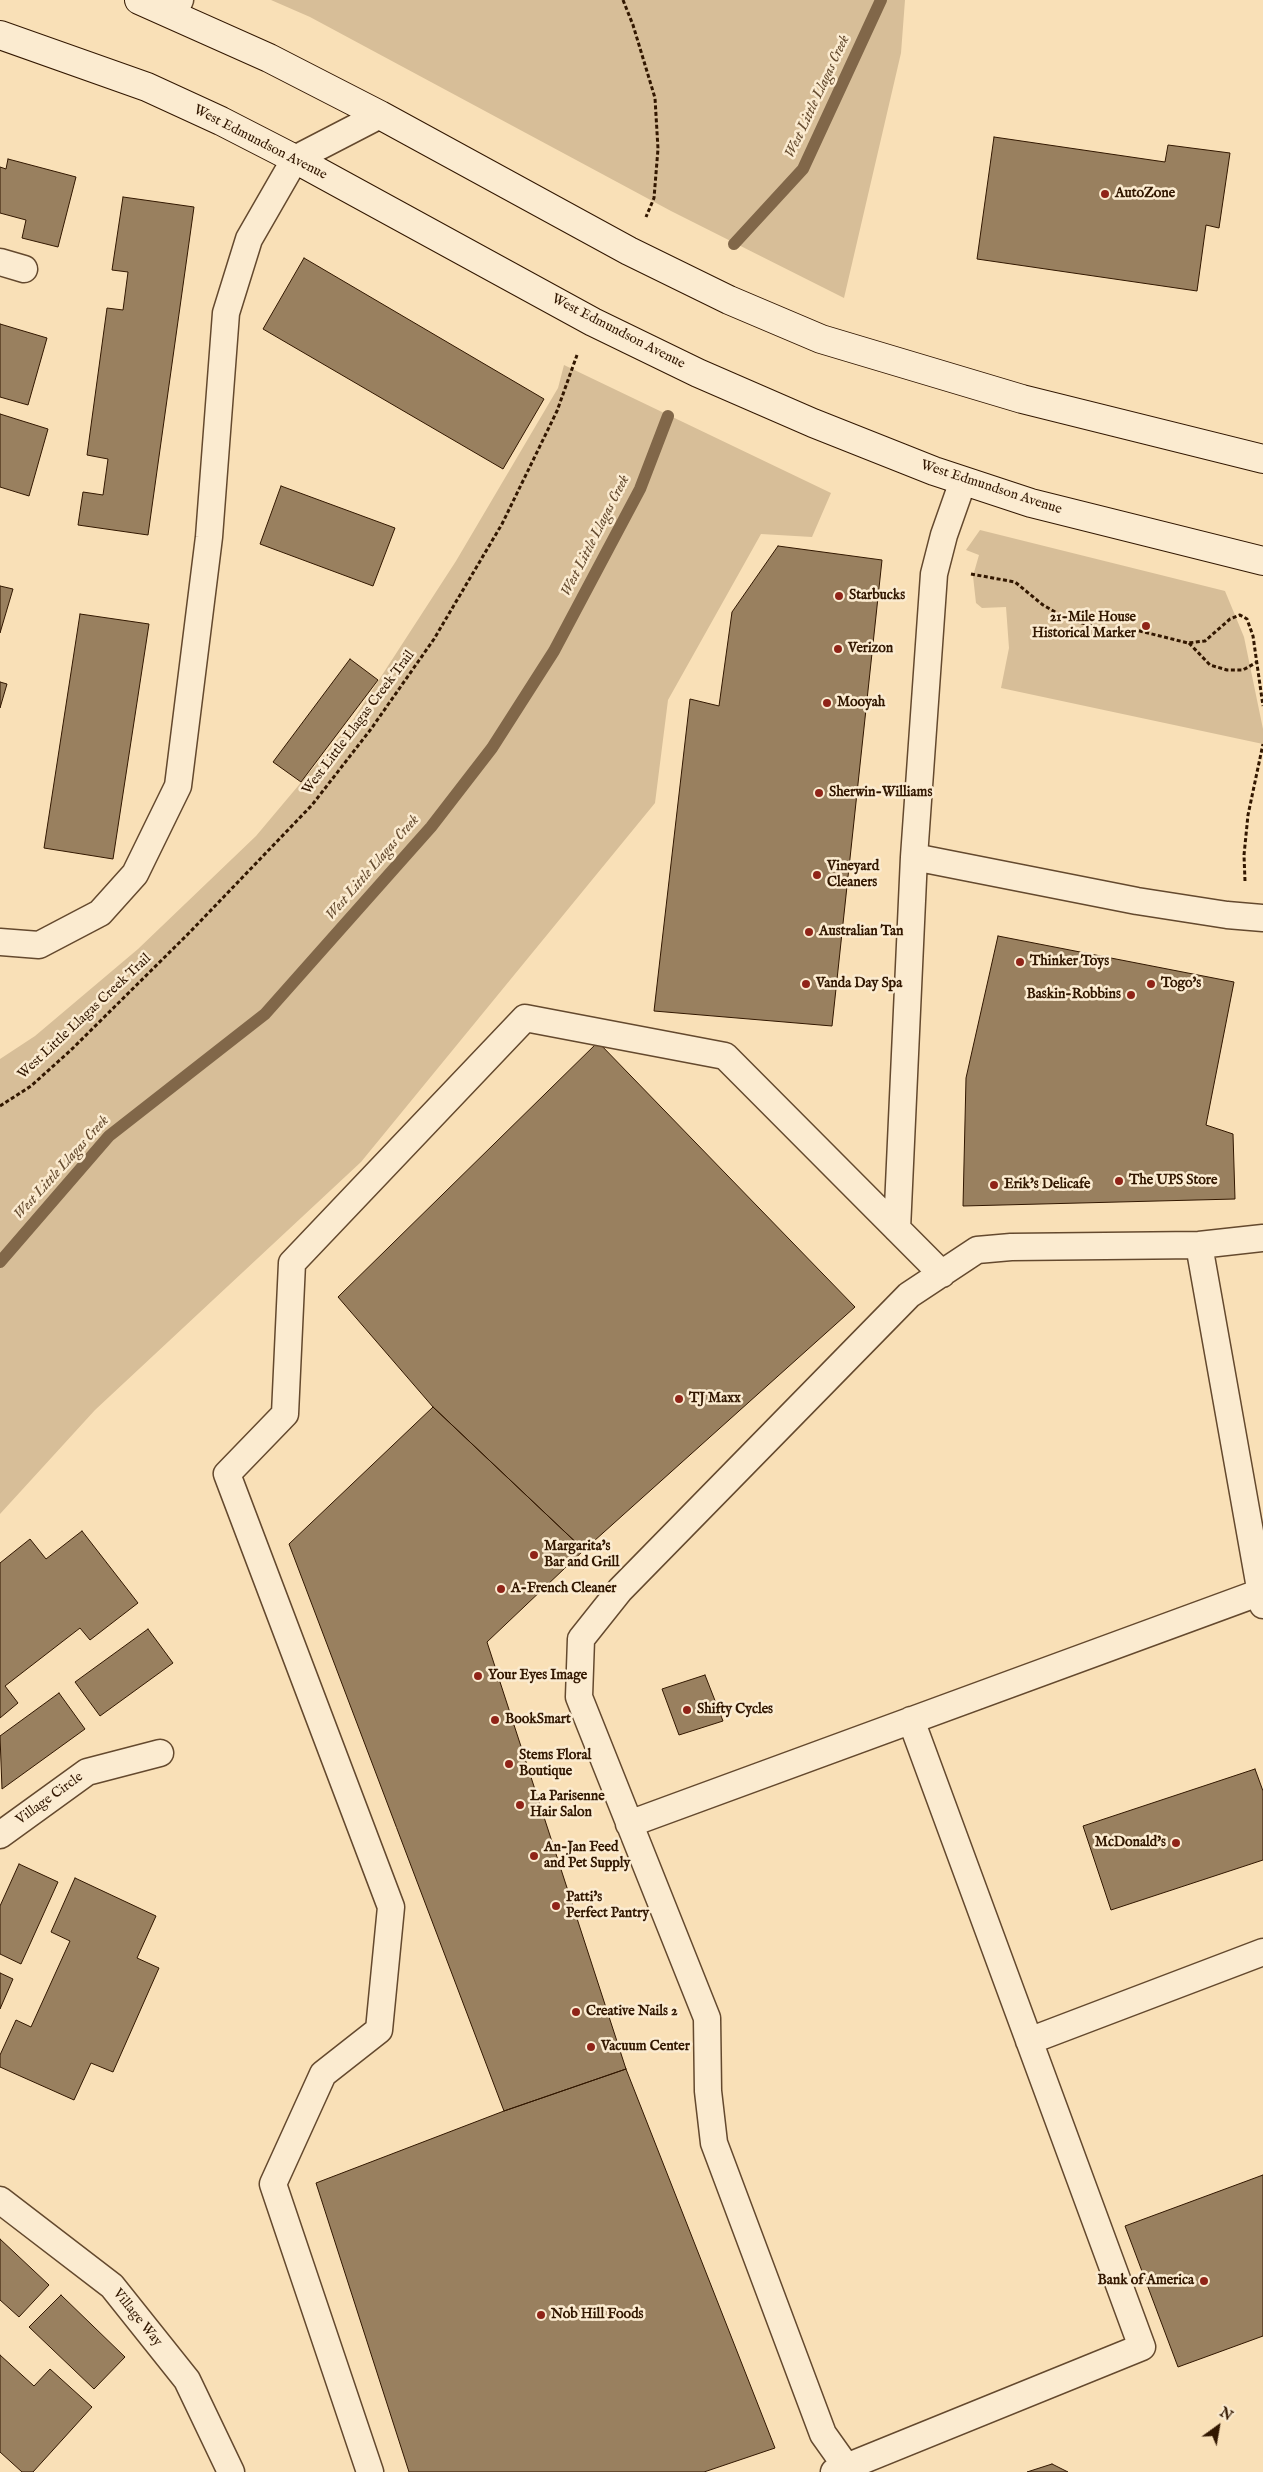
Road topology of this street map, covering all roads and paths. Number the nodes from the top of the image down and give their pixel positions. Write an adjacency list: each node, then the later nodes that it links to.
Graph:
1 (139, 0): 3 (street)
2 (623, 0): 7 (path)
3 (176, 7): 5 (street)
4 (0, 35): 6 (street, West Edmundson Avenue)
5 (380, 114): 6 (lane); 9 (street)
6 (295, 159): 10 (street, West Edmundson Avenue); 20 (lane)
7 (644, 222)
8 (579, 348): 21 (path, West Little Llagas Creek Trail)
9 (1263, 459)
10 (963, 481): 11 (street, West Edmundson Avenue); 17 (lane)
11 (1263, 561)
12 (970, 574): 13 (path)
13 (1188, 643): 14 (path); 14 (path)
14 (1257, 662): 15 (path)
15 (1263, 706)
16 (1263, 744): 18 (path)
17 (914, 857): 19 (lane); 22 (lane)
18 (1245, 882)
19 (1263, 918)
20 (0, 942)
21 (0, 1106)
22 (897, 1229): 25 (lane); 36 (lane)
23 (1263, 1238): 24 (lane)
24 (1199, 1245): 25 (lane); 26 (lane)
25 (942, 1274): 29 (lane)
26 (1262, 1599): 27 (lane)
27 (911, 1720): 29 (lane); 32 (lane)
28 (160, 1753): 30 (lane, Village Circle)
29 (629, 1824): 34 (lane)
30 (0, 1835)
31 (1263, 1952): 32 (lane)
32 (1029, 2041): 34 (lane)
33 (0, 2200): 35 (lane, Village Way)
34 (843, 2470)
35 (231, 2472)
36 (370, 2472)

